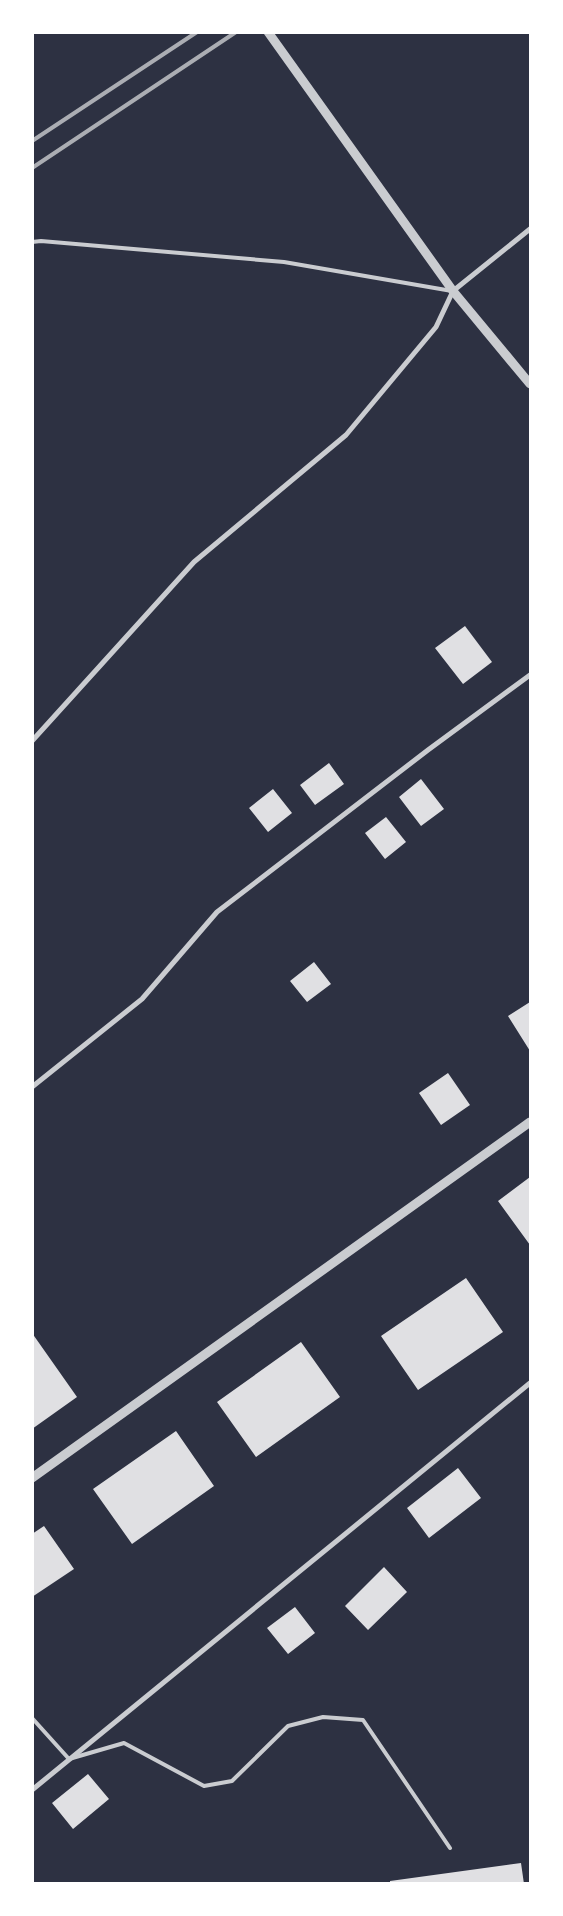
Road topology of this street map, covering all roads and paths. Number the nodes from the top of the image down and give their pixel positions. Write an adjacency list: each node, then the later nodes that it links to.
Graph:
1 (268, 32): 4 (street)
2 (530, 228): 4 (street)
3 (32, 242): 4 (lane)
4 (453, 291): 5 (street); 7 (street)
5 (530, 384)
6 (530, 675): 8 (street)
7 (32, 740)
8 (32, 1087)
9 (530, 1122): 11 (street)
10 (530, 1383): 13 (street)
11 (32, 1478)
12 (32, 1718): 13 (lane)
13 (69, 1759): 14 (street); 15 (lane)
14 (32, 1790)
15 (450, 1848)

